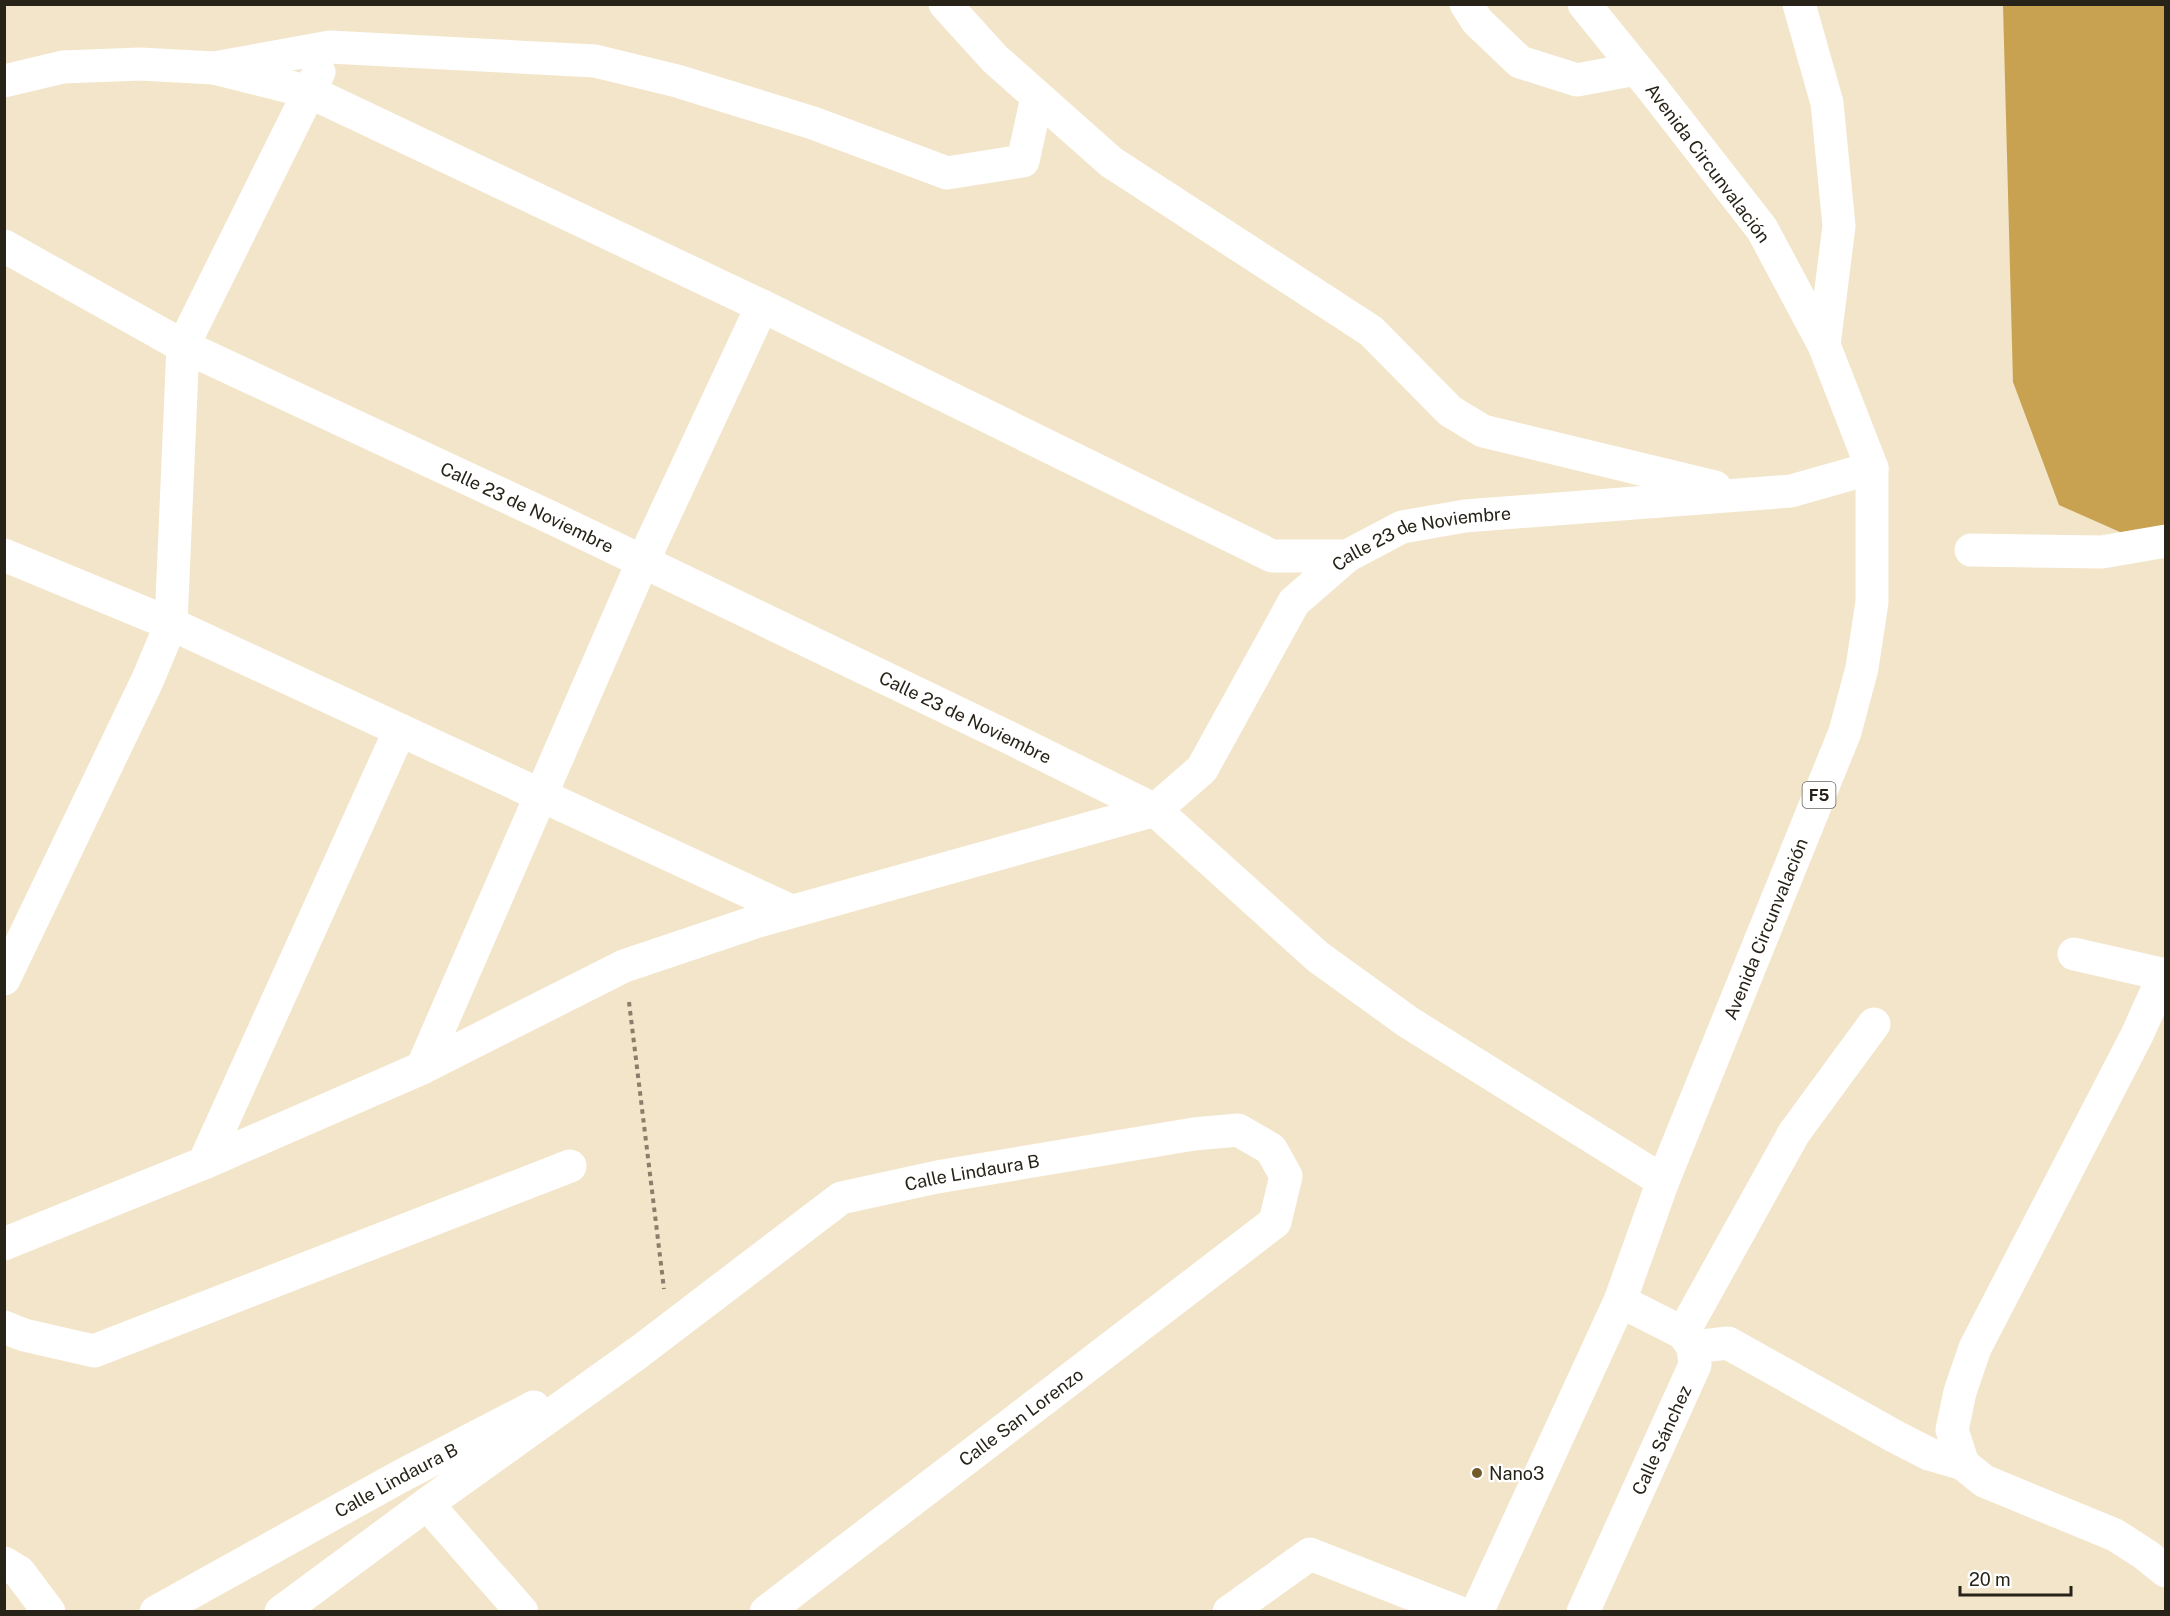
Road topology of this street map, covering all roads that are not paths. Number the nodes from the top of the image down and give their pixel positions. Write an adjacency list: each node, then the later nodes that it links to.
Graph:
1 (945, 4): 10 (main road)
2 (1466, 4): 7 (main road)
3 (1584, 4): 7 (main road, Avenida Circunvalación / F5)
4 (1799, 4): 13 (main road)
5 (330, 47): 6 (main road); 9 (main road); 10 (main road)
6 (214, 68): 8 (main road); 9 (main road)
7 (1636, 69): 13 (main road, Avenida Circunvalación / F5)
8 (6, 79)
9 (310, 92): 12 (main road); 14 (main road)
10 (1037, 97): 16 (main road)
11 (4, 246): 14 (main road, Calle 23 de Noviembre)
12 (762, 306): 20 (main road); 21 (main road)
13 (1824, 345): 15 (main road, Avenida Circunvalación / F5)
14 (183, 346): 21 (main road, Calle 23 de Noviembre); 22 (main road)
15 (1872, 468): 16 (main road, Calle 23 de Noviembre); 34 (main road, Avenida Circunvalación / F5)
16 (1743, 494): 20 (main road, Calle 23 de Noviembre)
17 (2166, 541): 18 (main road)
18 (1971, 550)
19 (4, 555): 22 (main road)
20 (1347, 556): 25 (main road, Calle 23 de Noviembre)
21 (643, 561): 24 (main road); 25 (main road, Calle 23 de Noviembre)
22 (171, 624): 23 (main road); 29 (main road)
23 (400, 730): 24 (main road); 32 (main road)
24 (540, 795): 26 (main road); 31 (main road)
25 (1155, 810): 26 (main road); 34 (main road)
26 (791, 911): 31 (main road)
27 (2074, 954): 28 (main road)
28 (2165, 975): 41 (main road)
29 (4, 979)
30 (1874, 1024): 39 (main road)
31 (423, 1068): 32 (main road)
32 (204, 1163): 36 (main road)
33 (570, 1166): 38 (main road)
34 (1663, 1181): 37 (main road, Avenida Circunvalación / F5)
35 (1275, 1222): 40 (main road, Calle Lindaura B); 49 (main road, Calle San Lorenzo)
36 (4, 1244)
37 (1620, 1301): 39 (main road); 52 (main road, Avenida Circunvalación / F5)
38 (4, 1327)
39 (1688, 1340): 41 (main road); 53 (main road, Calle Sánchez)
40 (639, 1352): 42 (main road, Calle Lindaura B); 46 (main road, Calle Lindaura B)
41 (1963, 1464): 44 (main road)
42 (427, 1504): 47 (main road, Calle Lindaura B); 48 (main road)
43 (4, 1563): 45 (main road)
44 (2166, 1571)
45 (49, 1611)
46 (156, 1611)
47 (281, 1611)
48 (522, 1611)
49 (766, 1611)
50 (1229, 1611): 51 (main road)
51 (1458, 1611)
52 (1477, 1611)
53 (1584, 1611)

